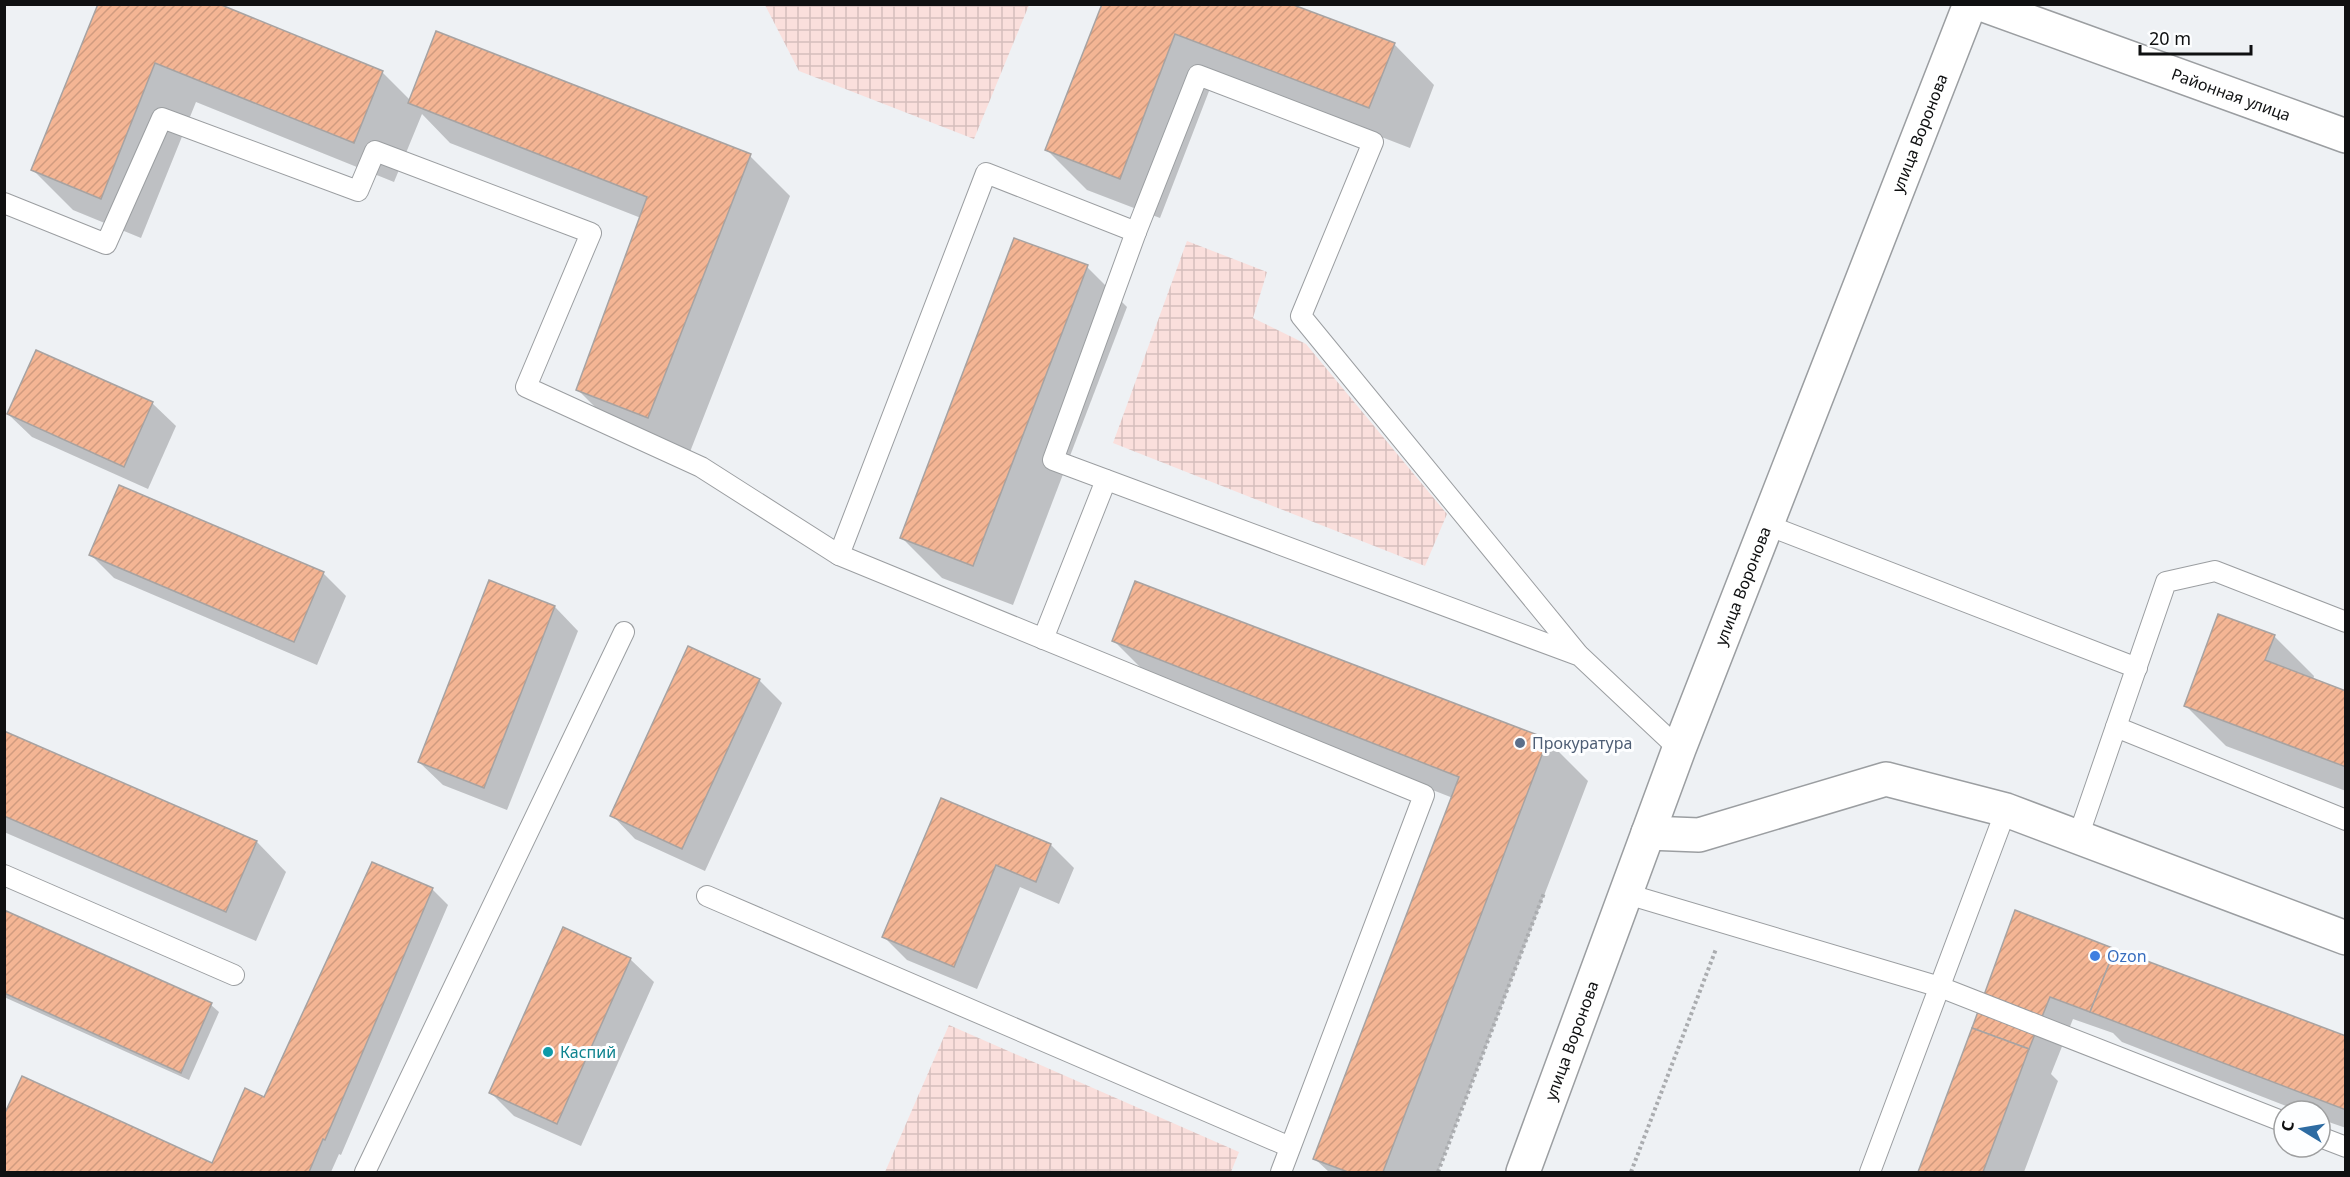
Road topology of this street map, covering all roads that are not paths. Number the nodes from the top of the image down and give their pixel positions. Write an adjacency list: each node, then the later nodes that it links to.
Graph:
1 (1970, 4): 7 (street, улица Воронова)
2 (1981, 4): 3 (street, Районная улица)
3 (2346, 136)
4 (4, 203): 8 (lane)
5 (1136, 232): 6 (lane); 8 (lane); 12 (lane)
6 (1106, 480): 11 (lane); 12 (lane)
7 (1767, 525): 13 (lane); 15 (street, улица Воронова)
8 (839, 555): 11 (lane)
9 (2346, 622): 13 (lane)
10 (624, 633): 28 (lane)
11 (1043, 639): 27 (lane)
12 (1580, 656): 15 (lane)
13 (2137, 668): 14 (lane)
14 (2116, 727): 17 (lane); 19 (lane)
15 (1679, 749): 18 (street, улица Воронова)
16 (2006, 810): 18 (street); 19 (street); 25 (lane)
17 (2346, 820)
18 (1648, 833): 21 (street, улица Воронова)
19 (2078, 837): 23 (street)
20 (4, 875): 24 (lane)
21 (1627, 894): 25 (lane); 30 (street, улица Воронова)
22 (707, 896): 27 (lane)
23 (2346, 939)
24 (234, 975)
25 (1940, 987): 26 (lane); 31 (lane)
26 (2272, 1117)
27 (1290, 1147): 29 (lane)
28 (365, 1173)
29 (1281, 1173)
30 (1523, 1173)
31 (1870, 1173)

